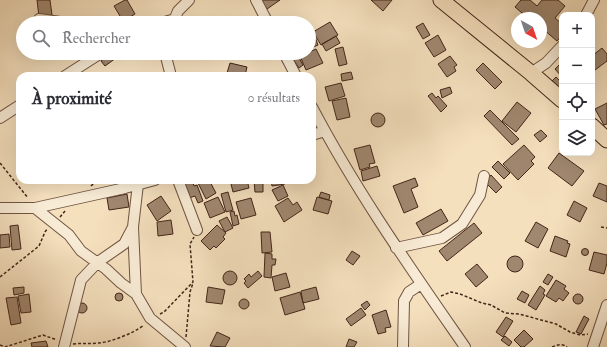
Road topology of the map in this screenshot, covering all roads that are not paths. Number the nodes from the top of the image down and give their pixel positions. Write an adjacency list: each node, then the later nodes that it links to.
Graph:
1 (189, 0): 6 (street)
2 (256, 0): 7 (street)
3 (441, 0): 15 (highway)
4 (594, 0): 5 (street)
5 (588, 12)
6 (176, 16)
7 (264, 16)
8 (560, 48): 15 (street)
9 (90, 60): 12 (street)
10 (167, 60): 13 (street)
11 (288, 60): 14 (street)
12 (71, 72)
13 (170, 72)
14 (294, 72)
15 (531, 73): 16 (highway)
16 (559, 97)
17 (16, 108): 19 (street)
18 (316, 114): 20 (street)
19 (0, 118)
20 (325, 131): 21 (street); 29 (street)
21 (316, 134)
22 (484, 176): 29 (street)
23 (138, 184): 26 (street); 27 (street)
24 (180, 184): 28 (street)
25 (0, 208): 26 (street)
26 (35, 208): 30 (street)
27 (133, 227): 30 (street); 32 (street)
28 (197, 230)
29 (396, 248): 31 (street)
30 (98, 262): 32 (street); 34 (street)
31 (421, 284): 36 (street); 37 (street)
32 (136, 294): 35 (street)
33 (607, 305): 38 (street)
34 (64, 346)
35 (185, 347)
36 (403, 347)
37 (465, 347)
38 (593, 347)

